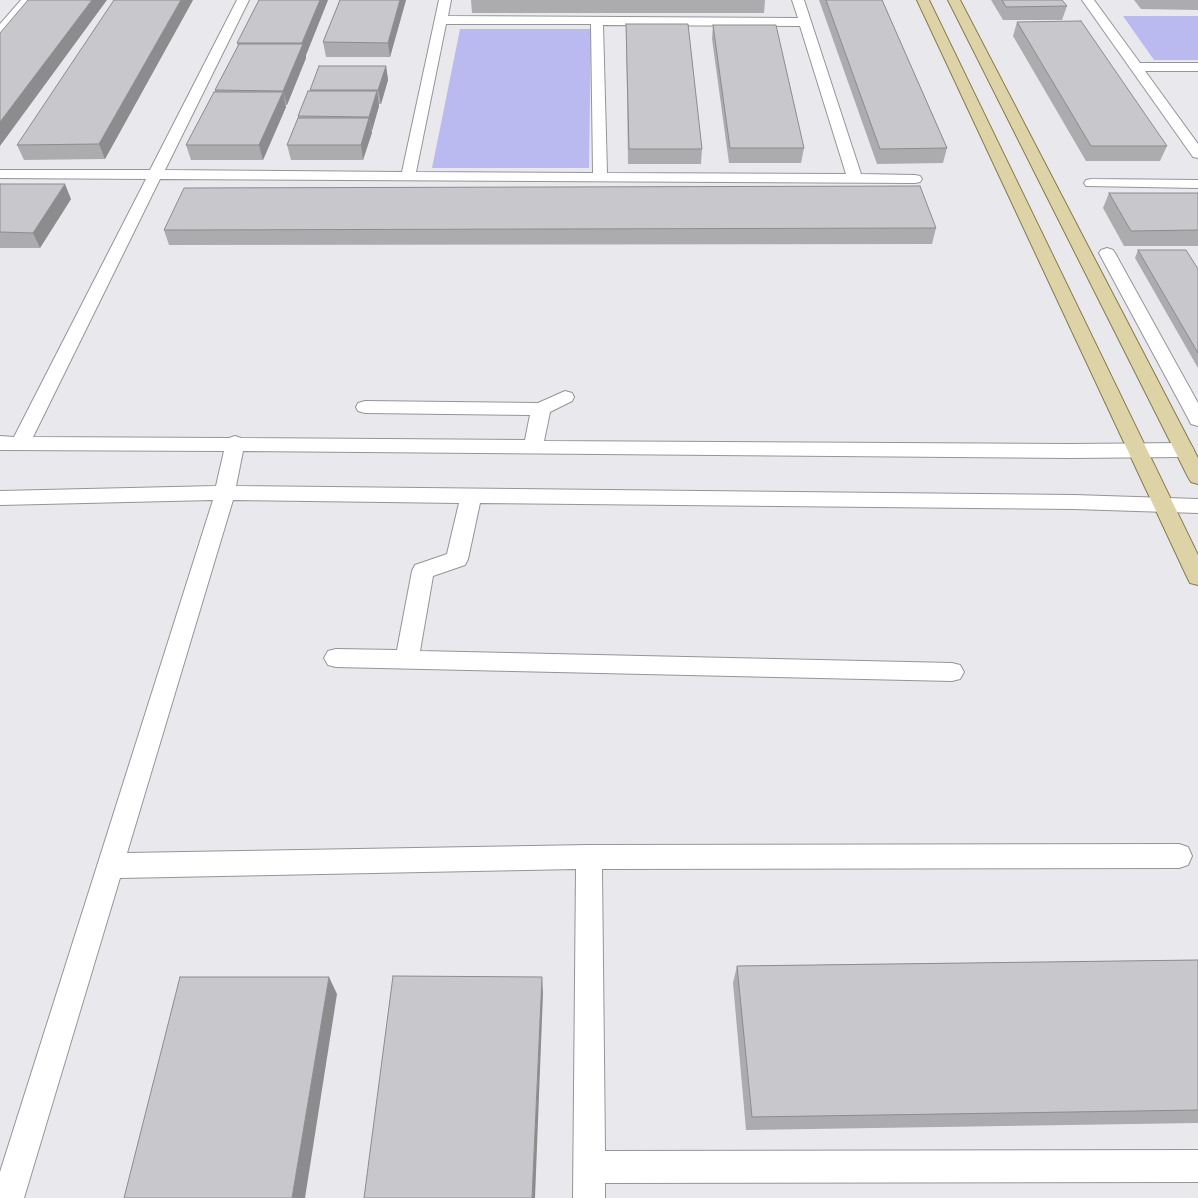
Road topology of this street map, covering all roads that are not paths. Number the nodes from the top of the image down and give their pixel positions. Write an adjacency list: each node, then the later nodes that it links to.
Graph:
1 (27, 0): 11 (street)
2 (242, 0): 16 (street)
3 (446, 0): 8 (street)
4 (798, 0): 10 (street)
5 (923, 0): 32 (main road)
6 (954, 0): 33 (main road)
7 (1088, 0): 12 (street)
8 (441, 20): 9 (street); 17 (street)
9 (597, 21): 10 (street); 18 (street)
10 (804, 22): 19 (street)
11 (0, 32)
12 (1136, 67): 13 (street); 14 (street)
13 (1198, 67)
14 (1198, 154)
15 (0, 174): 16 (street)
16 (155, 175): 17 (street); 28 (street)
17 (408, 176): 18 (street)
18 (600, 178): 19 (street)
19 (855, 179): 20 (street)
20 (915, 179)
21 (1091, 183): 22 (street)
22 (1198, 184)
23 (1107, 253): 27 (street)
24 (566, 397): 26 (street)
25 (365, 407): 26 (street)
26 (541, 409): 31 (street)
27 (1198, 420)
28 (21, 442): 29 (street); 30 (street)
29 (0, 443)
30 (235, 444): 31 (street); 35 (street)
31 (533, 446): 32 (street)
32 (1136, 450): 33 (street); 38 (main road)
33 (1184, 450): 34 (main road)
34 (1198, 477)
35 (224, 493): 36 (street); 37 (street); 46 (street)
36 (471, 496): 38 (street); 42 (street)
37 (0, 498)
38 (1162, 504): 39 (street); 40 (main road)
39 (1198, 506)
40 (1198, 577)
41 (336, 658): 42 (street)
42 (407, 659): 43 (street)
43 (952, 672)
44 (1179, 856): 45 (street)
45 (589, 857): 46 (street); 48 (street)
46 (110, 866): 49 (street)
47 (1198, 1166): 48 (street)
48 (589, 1167): 50 (street)
49 (8, 1198)
50 (588, 1198)

